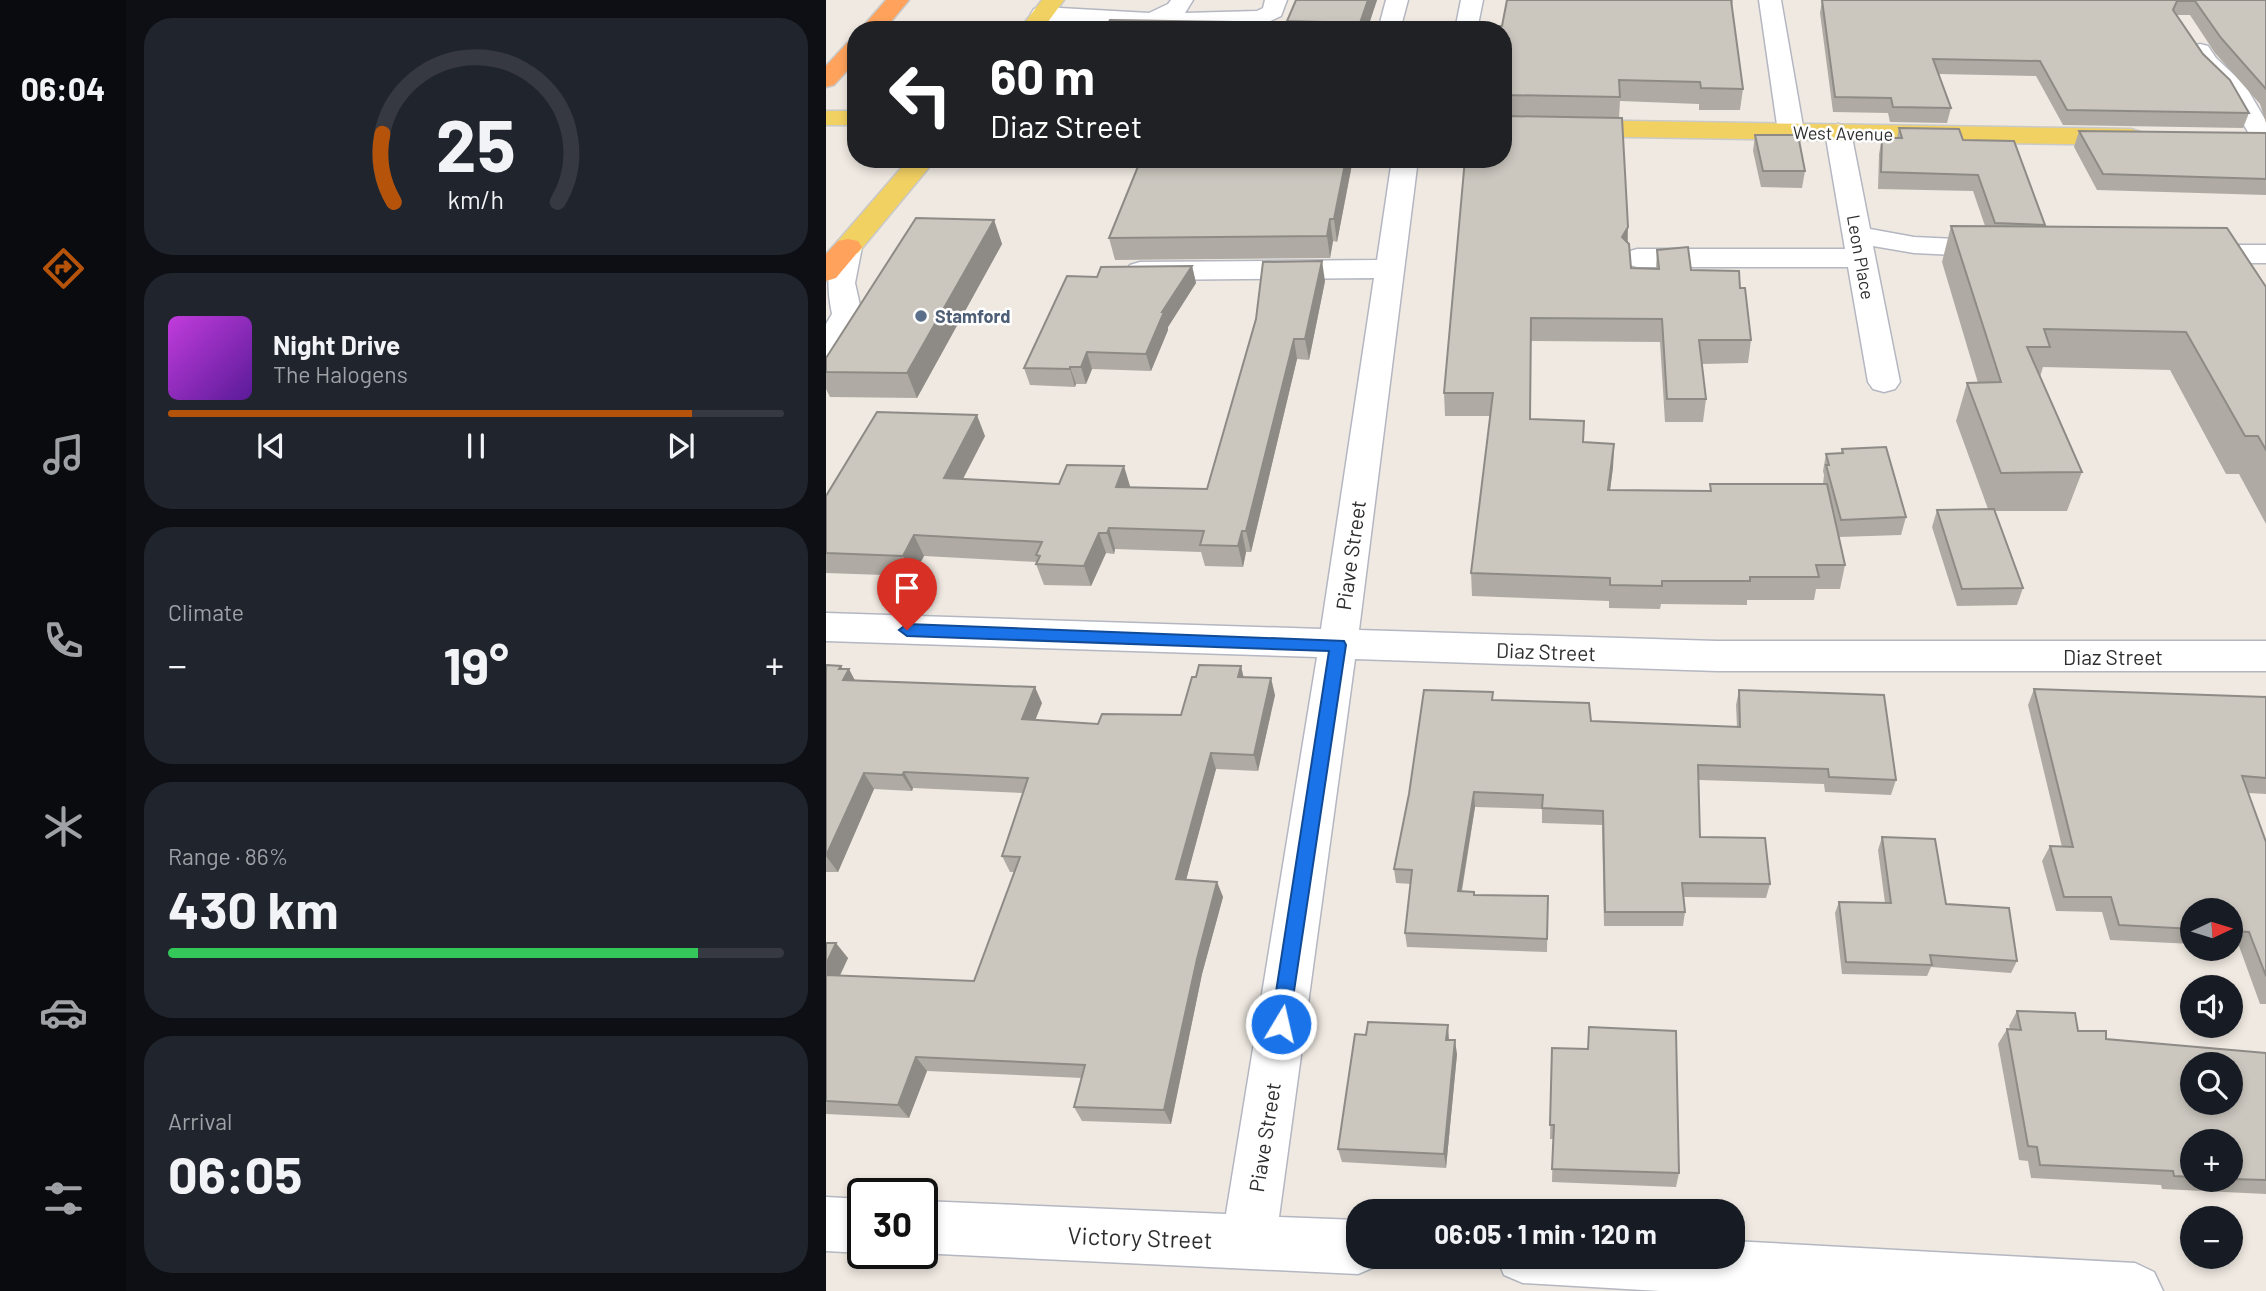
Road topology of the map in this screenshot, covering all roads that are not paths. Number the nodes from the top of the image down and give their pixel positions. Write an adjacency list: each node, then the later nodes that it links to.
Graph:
1 (898, 0): 9 (highway)
2 (1182, 0): 8 (street)
3 (1276, 0): 8 (street)
4 (1397, 0): 10 (street)
5 (1472, 0): 11 (street)
6 (1770, 0): 18 (street)
7 (1042, 15): 8 (street)
8 (1152, 19)
9 (879, 21)
10 (1391, 21)
11 (1468, 21)
12 (2187, 33): 22 (street)
13 (847, 57): 14 (highway)
14 (826, 80)
15 (826, 118): 16 (main road)
16 (847, 118)
17 (1512, 127): 18 (main road, West Avenue)
18 (1791, 132): 19 (main road, West Avenue)
19 (1838, 132): 20 (main road, West Avenue); 25 (street, Leon Place)
20 (2154, 137)
21 (2236, 138): 22 (main road)
22 (2265, 139)
23 (915, 168): 26 (main road)
24 (1404, 168): 31 (street, Piave Street)
25 (1859, 246): 27 (street); 30 (street); 35 (street, Leon Place)
26 (848, 247): 32 (highway); 34 (street)
27 (2022, 250)
28 (2169, 254): 29 (street)
29 (2266, 254)
30 (1637, 258)
31 (1390, 269): 33 (street); 37 (street, Piave Street)
32 (826, 272)
33 (1116, 272)
34 (826, 350)
35 (1884, 382)
36 (826, 627): 37 (street, Diaz Street)
37 (1338, 645): 38 (street, Diaz Street); 42 (street, Piave Street)
38 (2266, 656)
39 (826, 1224): 40 (street)
40 (847, 1225)
41 (938, 1229): 42 (street, Victory Street)
42 (1249, 1241): 43 (street, Victory Street)
43 (1346, 1246)
44 (1745, 1269): 45 (street)
45 (2135, 1291)

